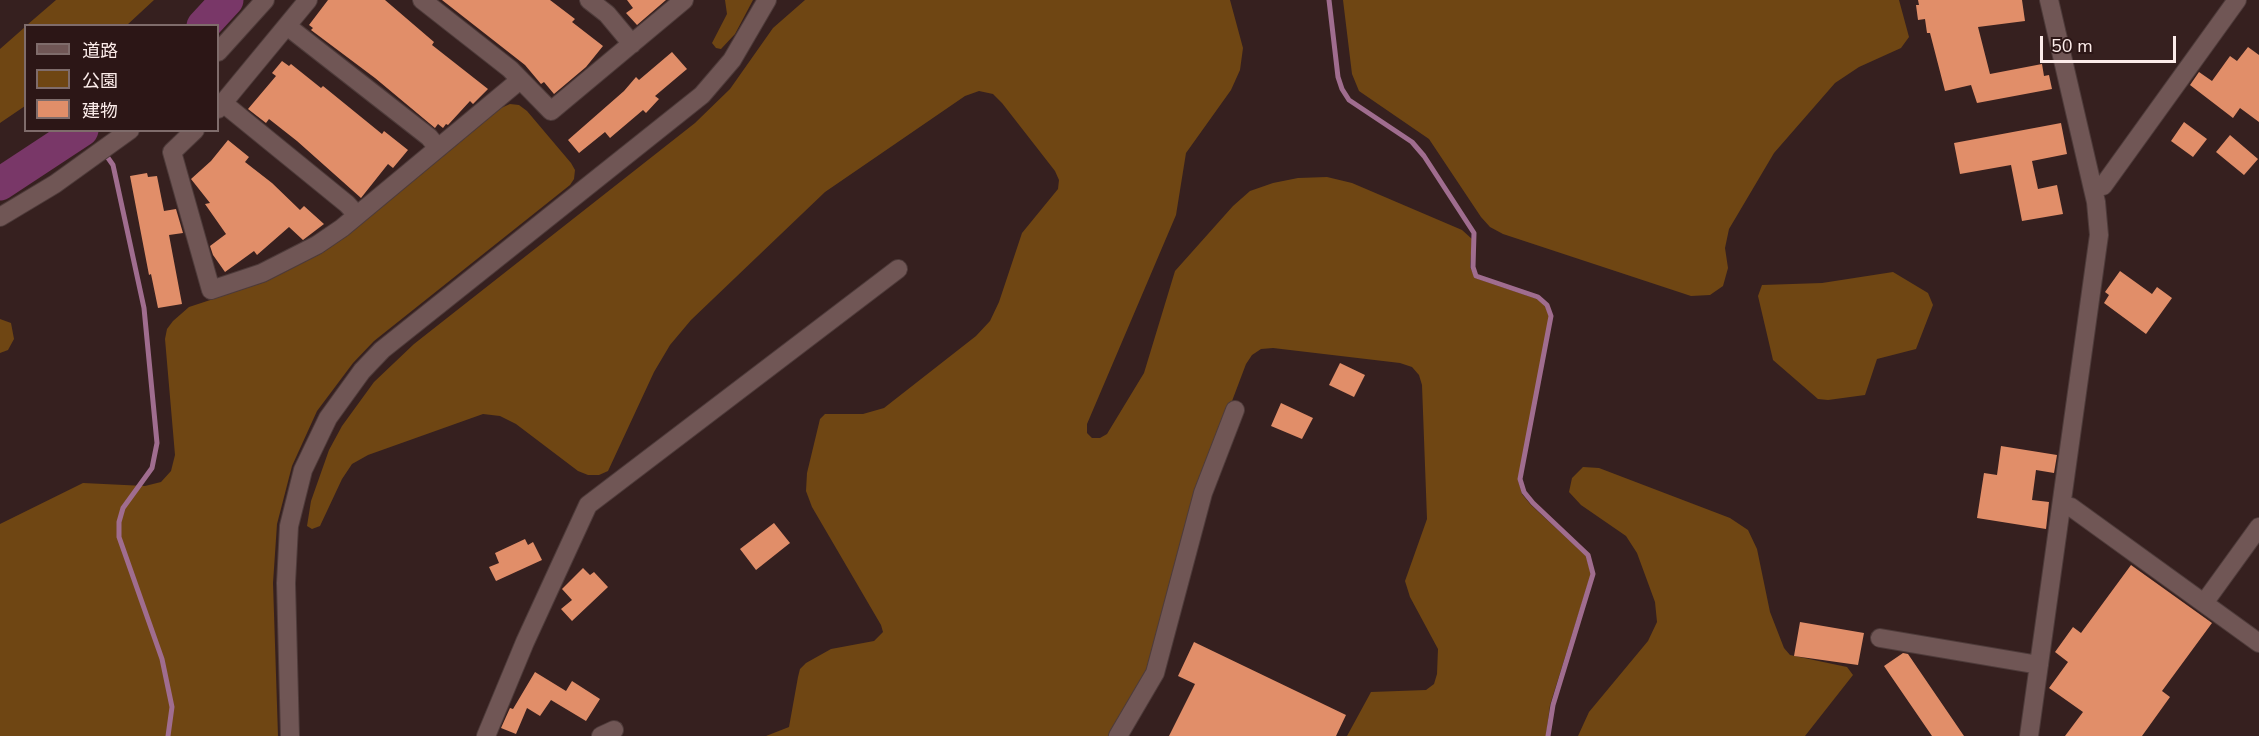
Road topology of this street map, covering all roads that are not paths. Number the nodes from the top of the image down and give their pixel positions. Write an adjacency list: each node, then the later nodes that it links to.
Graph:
1 (265, 0): 11 (street)
2 (308, 0): 9 (street)
3 (422, 0): 12 (street)
4 (590, 0): 10 (street)
5 (684, 0): 10 (street)
6 (767, 0): 28 (street)
7 (2049, 0): 17 (street)
8 (2238, 0): 17 (street)
9 (287, 26): 13 (street); 16 (street)
10 (632, 44): 12 (street)
11 (219, 51)
12 (520, 80): 16 (street)
13 (220, 106): 18 (street)
14 (127, 132): 19 (street)
15 (193, 132): 18 (street)
16 (438, 148): 18 (street)
17 (2093, 188): 22 (street)
18 (357, 215)
19 (0, 217)
20 (898, 269): 29 (street)
21 (1234, 410): 30 (street)
22 (2062, 506): 24 (street); 27 (street)
23 (2259, 527): 24 (street)
24 (2204, 603): 26 (street)
25 (1880, 638): 27 (street)
26 (2259, 643)
27 (2039, 665): 31 (street)
28 (291, 736)
29 (486, 736)
30 (1118, 736)
31 (2029, 736)

